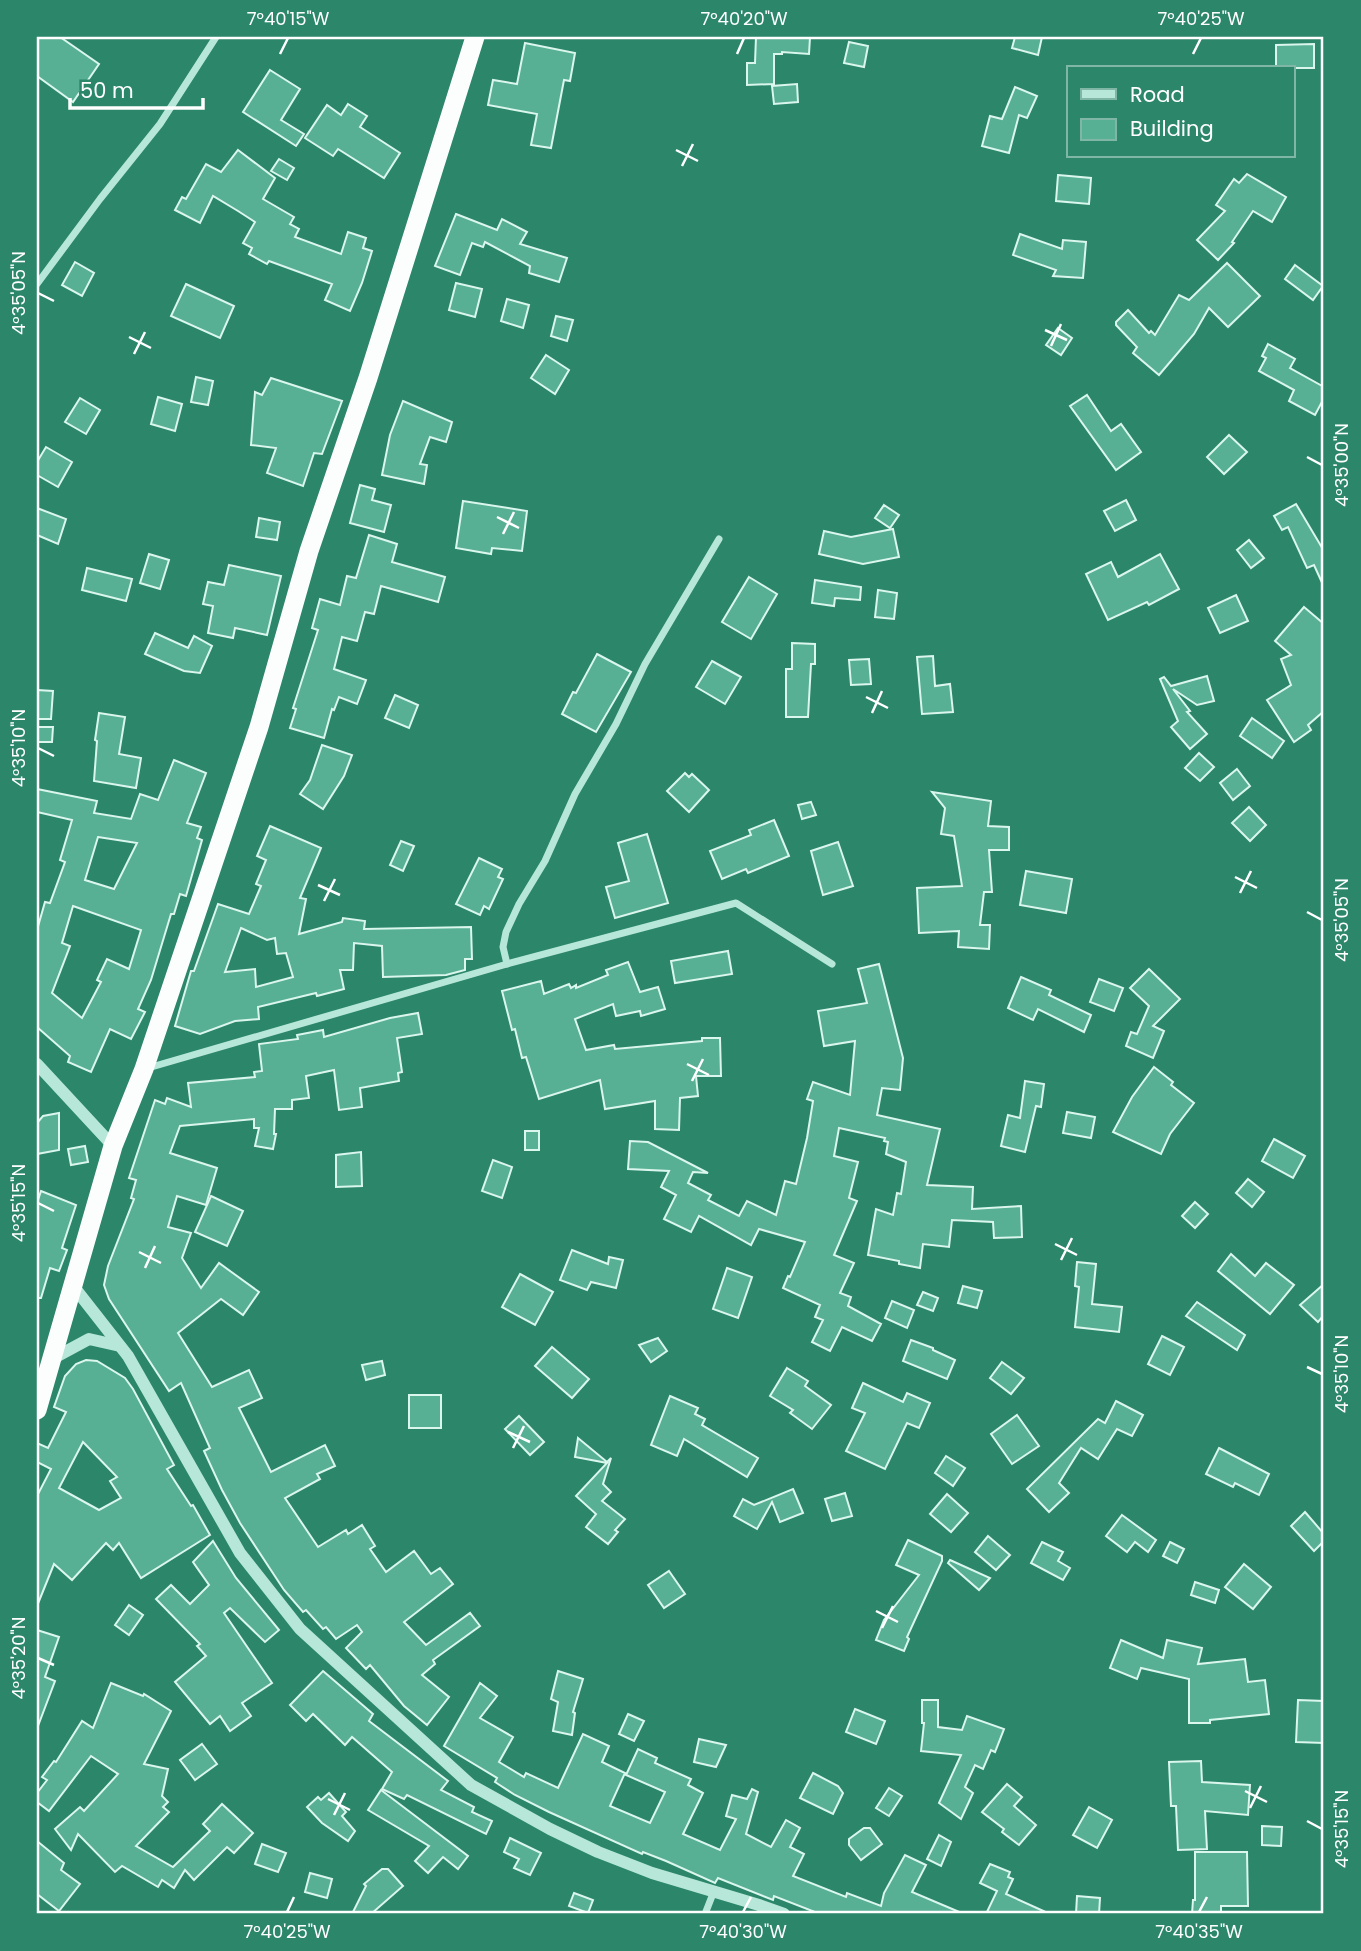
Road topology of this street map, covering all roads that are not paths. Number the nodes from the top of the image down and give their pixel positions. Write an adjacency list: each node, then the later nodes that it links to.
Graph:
1 (216, 37): 3 (street)
2 (475, 37): 8 (highway)
3 (37, 284)
4 (719, 539): 5 (street)
5 (507, 964): 6 (street); 8 (street)
6 (832, 964)
7 (37, 1064): 9 (street)
8 (144, 1069): 9 (highway)
9 (113, 1146): 10 (highway)
10 (74, 1287): 11 (street); 12 (highway)
11 (120, 1346): 12 (street); 14 (street)
12 (52, 1359): 13 (highway)
13 (37, 1410)
14 (714, 1891): 15 (street); 16 (street)
15 (705, 1914)
16 (784, 1914)

